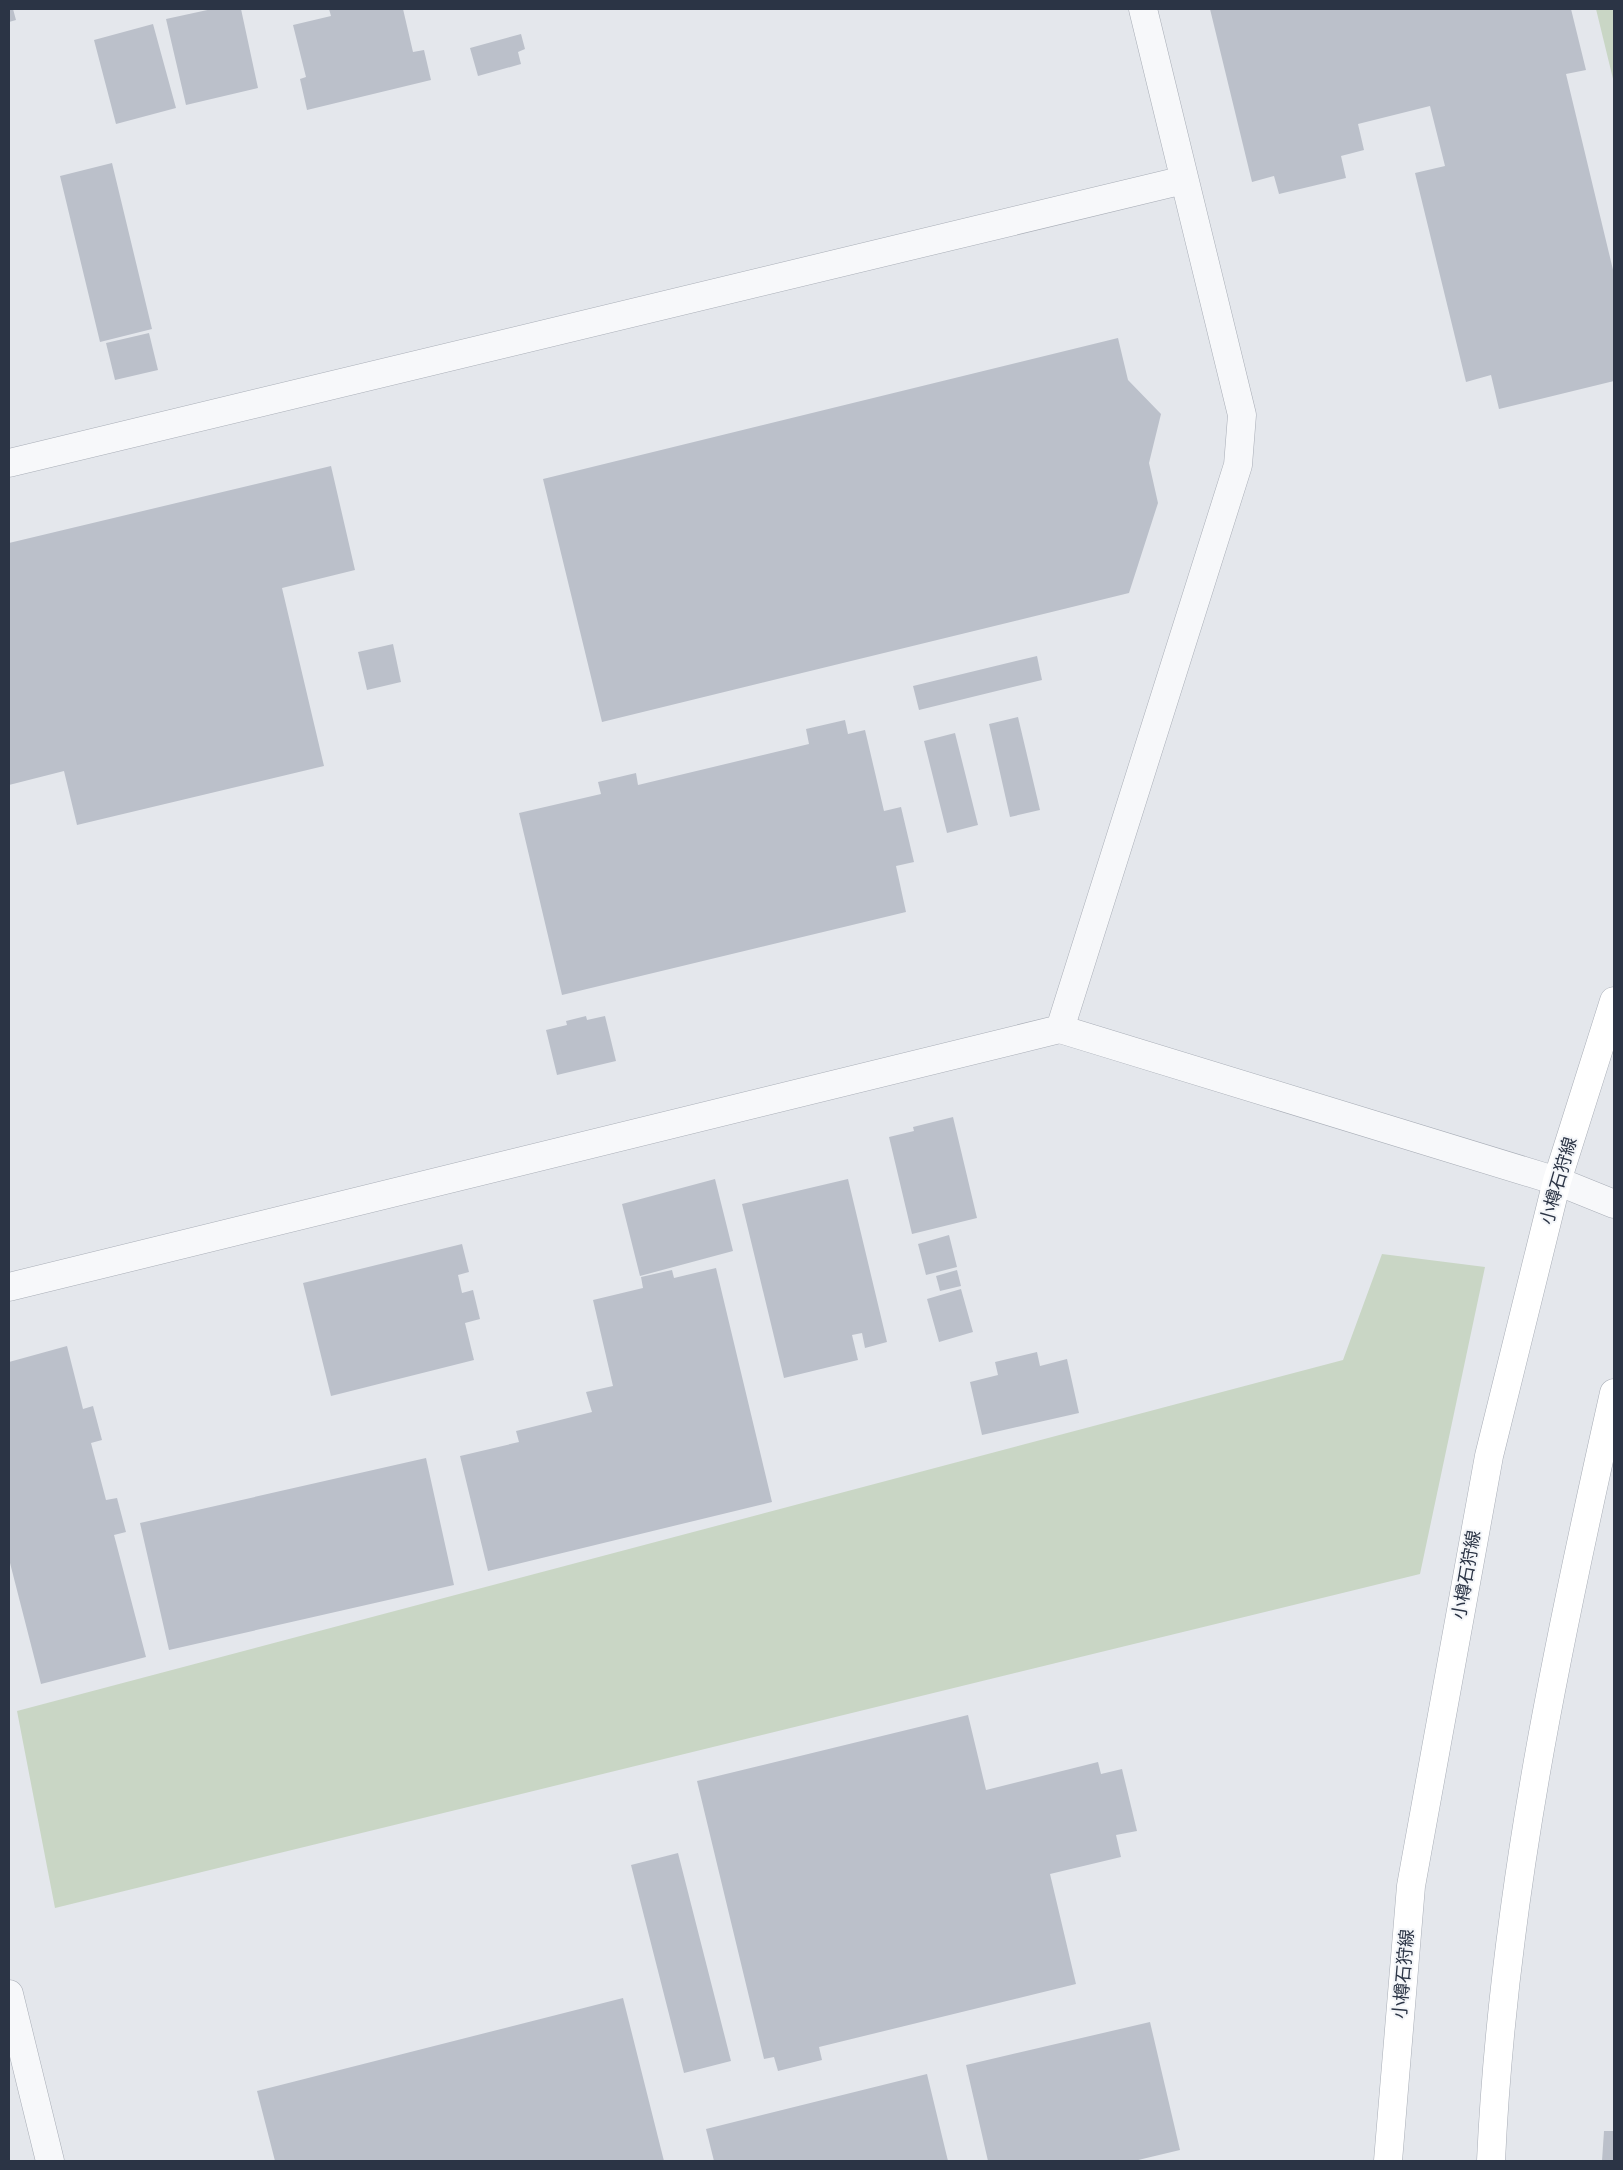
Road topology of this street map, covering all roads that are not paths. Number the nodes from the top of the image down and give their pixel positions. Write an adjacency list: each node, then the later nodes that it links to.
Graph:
1 (1143, 9): 2 (street)
2 (1184, 180): 3 (street); 5 (street)
3 (9, 463)
4 (1614, 1001): 6 (main road, 小樽石狩線)
5 (1060, 1029): 6 (street); 8 (street)
6 (1557, 1182): 7 (street); 12 (main road, 小樽石狩線)
7 (1614, 1204)
8 (9, 1287)
9 (1614, 1393): 13 (main road)
10 (9, 1994): 11 (street)
11 (50, 2161)
12 (1388, 2161)
13 (1492, 2161)

